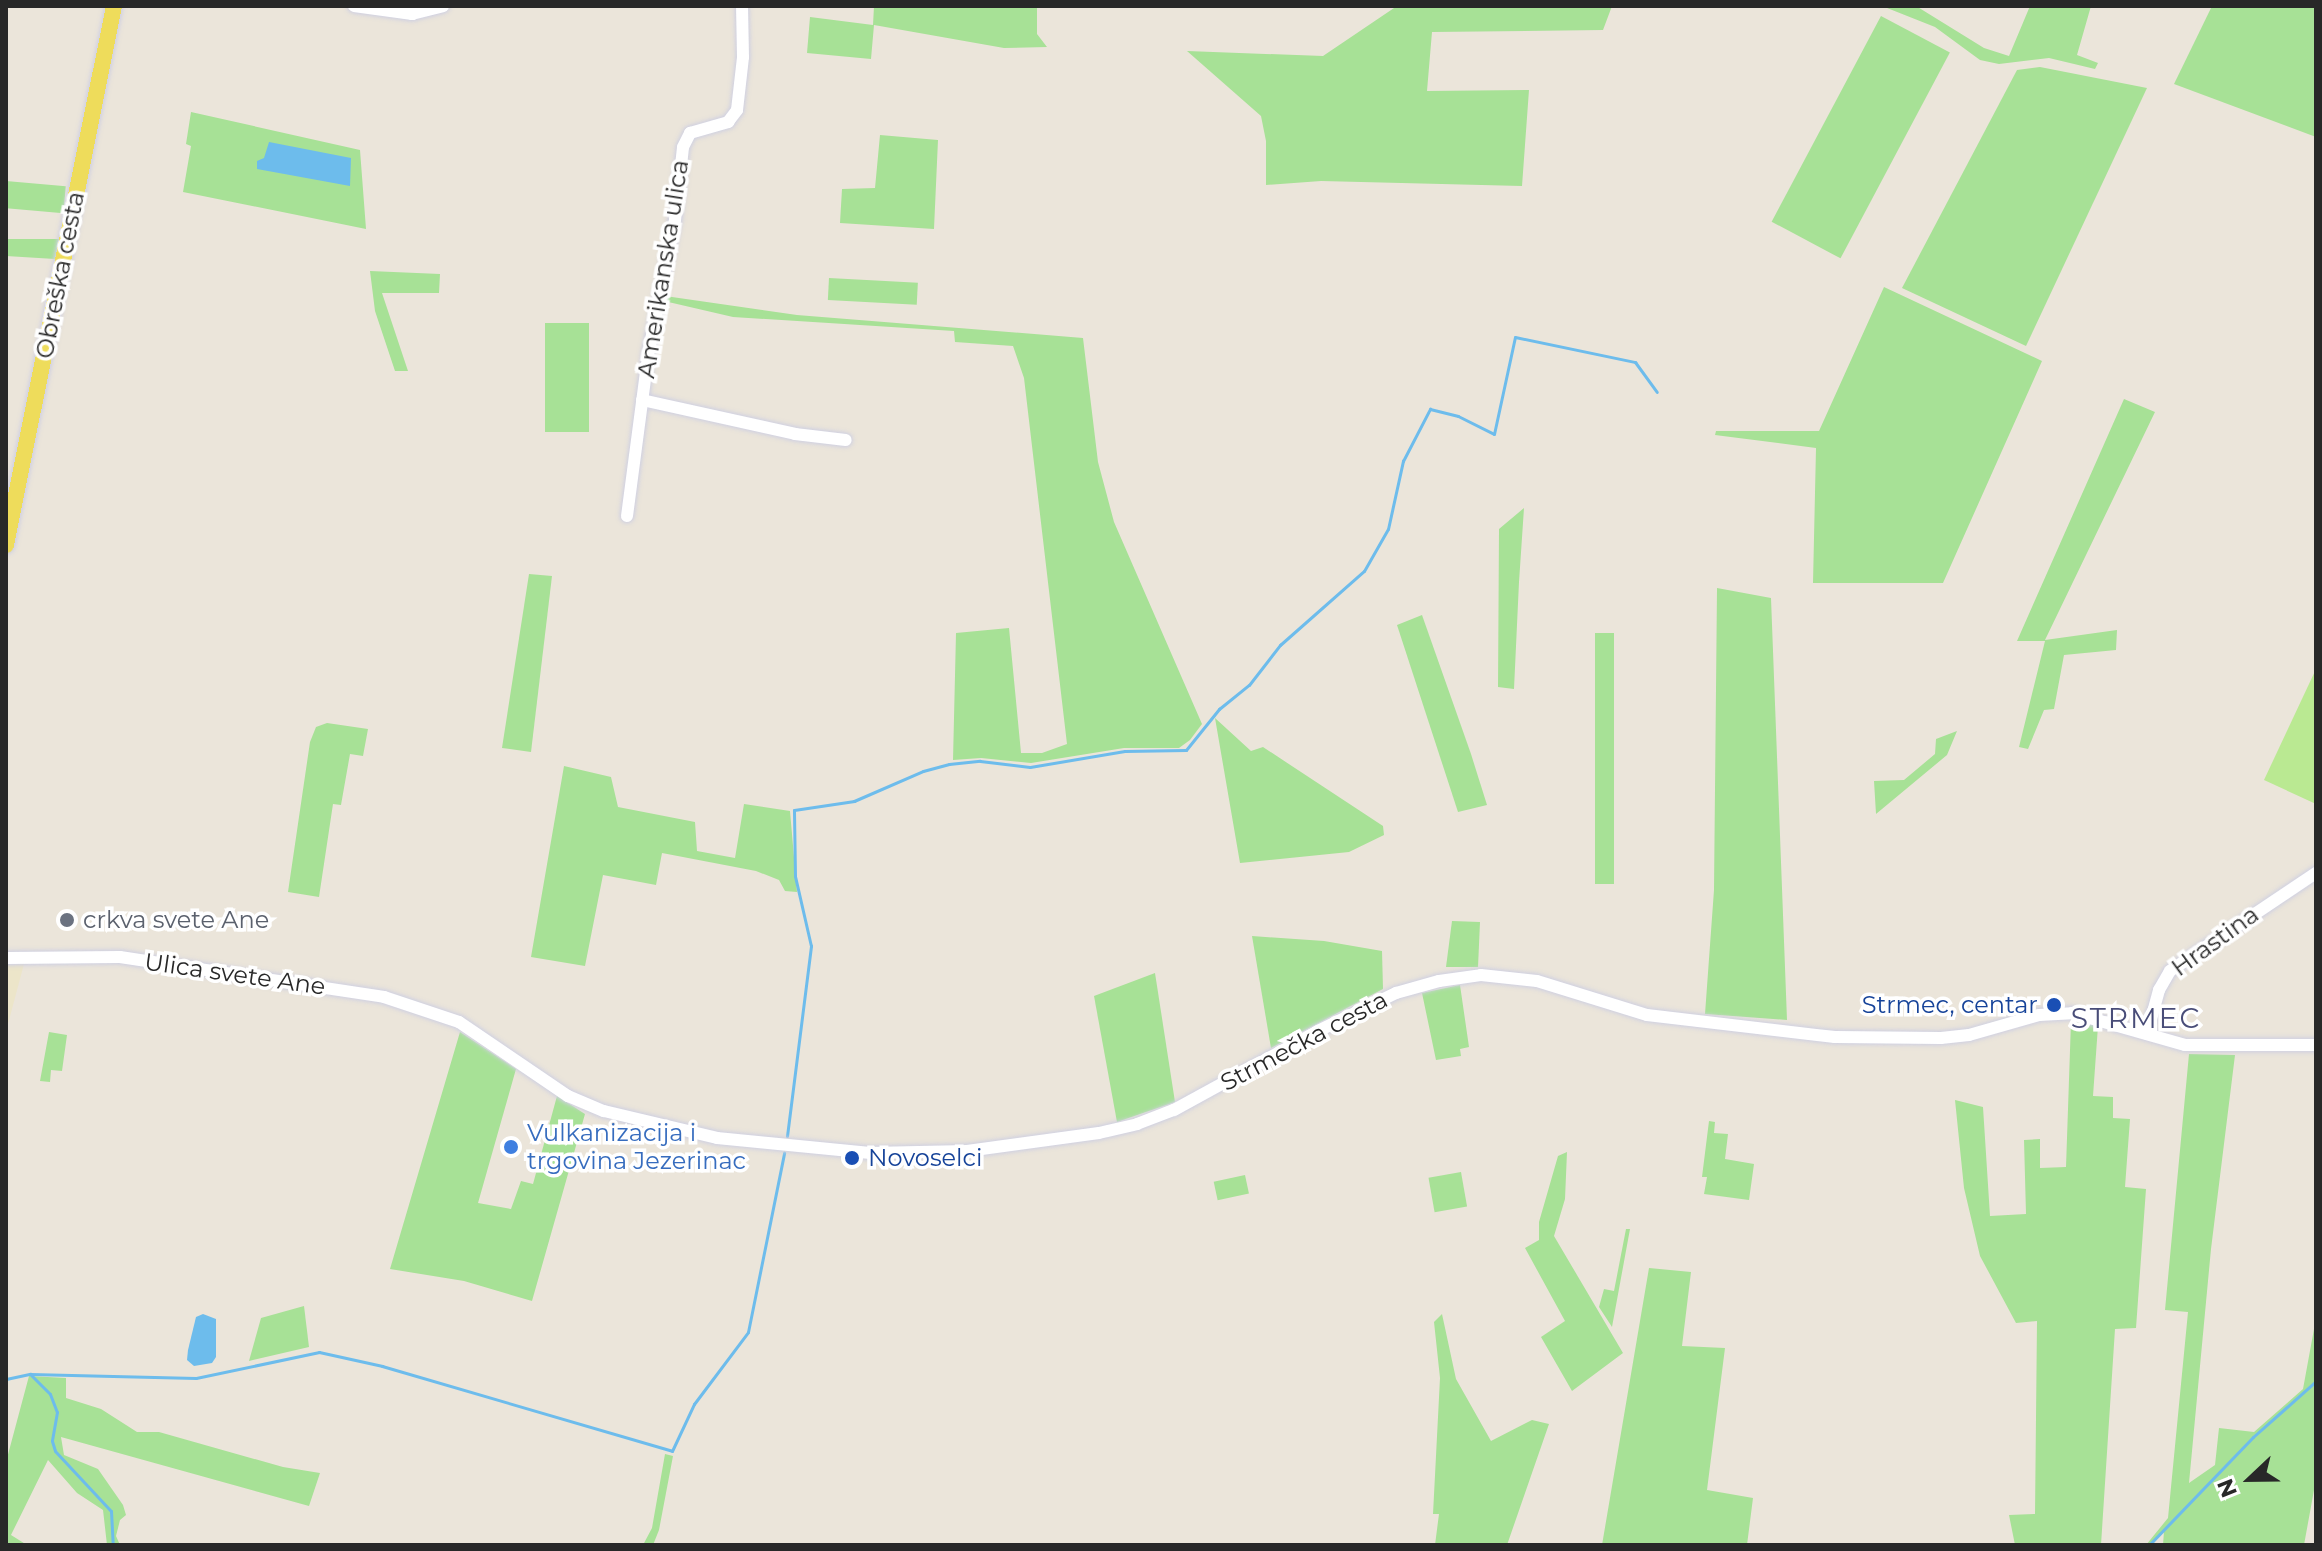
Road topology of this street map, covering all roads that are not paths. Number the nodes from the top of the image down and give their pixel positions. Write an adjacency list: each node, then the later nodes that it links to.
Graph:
1 (114, 6): 8 (main road, Obreška cesta)
2 (354, 6): 3 (street)
3 (443, 6)
4 (742, 6): 5 (street, Amerikanska ulica)
5 (642, 400): 6 (street); 7 (street, Amerikanska ulica)
6 (846, 440)
7 (627, 516)
8 (6, 545)
9 (2316, 873): 12 (street, Hrastina)
10 (6, 958): 11 (street, Ulica svete Ane)
11 (459, 1022): 12 (street, Strmečka cesta)
12 (2147, 1034): 13 (street, Strmečka cesta)
13 (2316, 1045)

